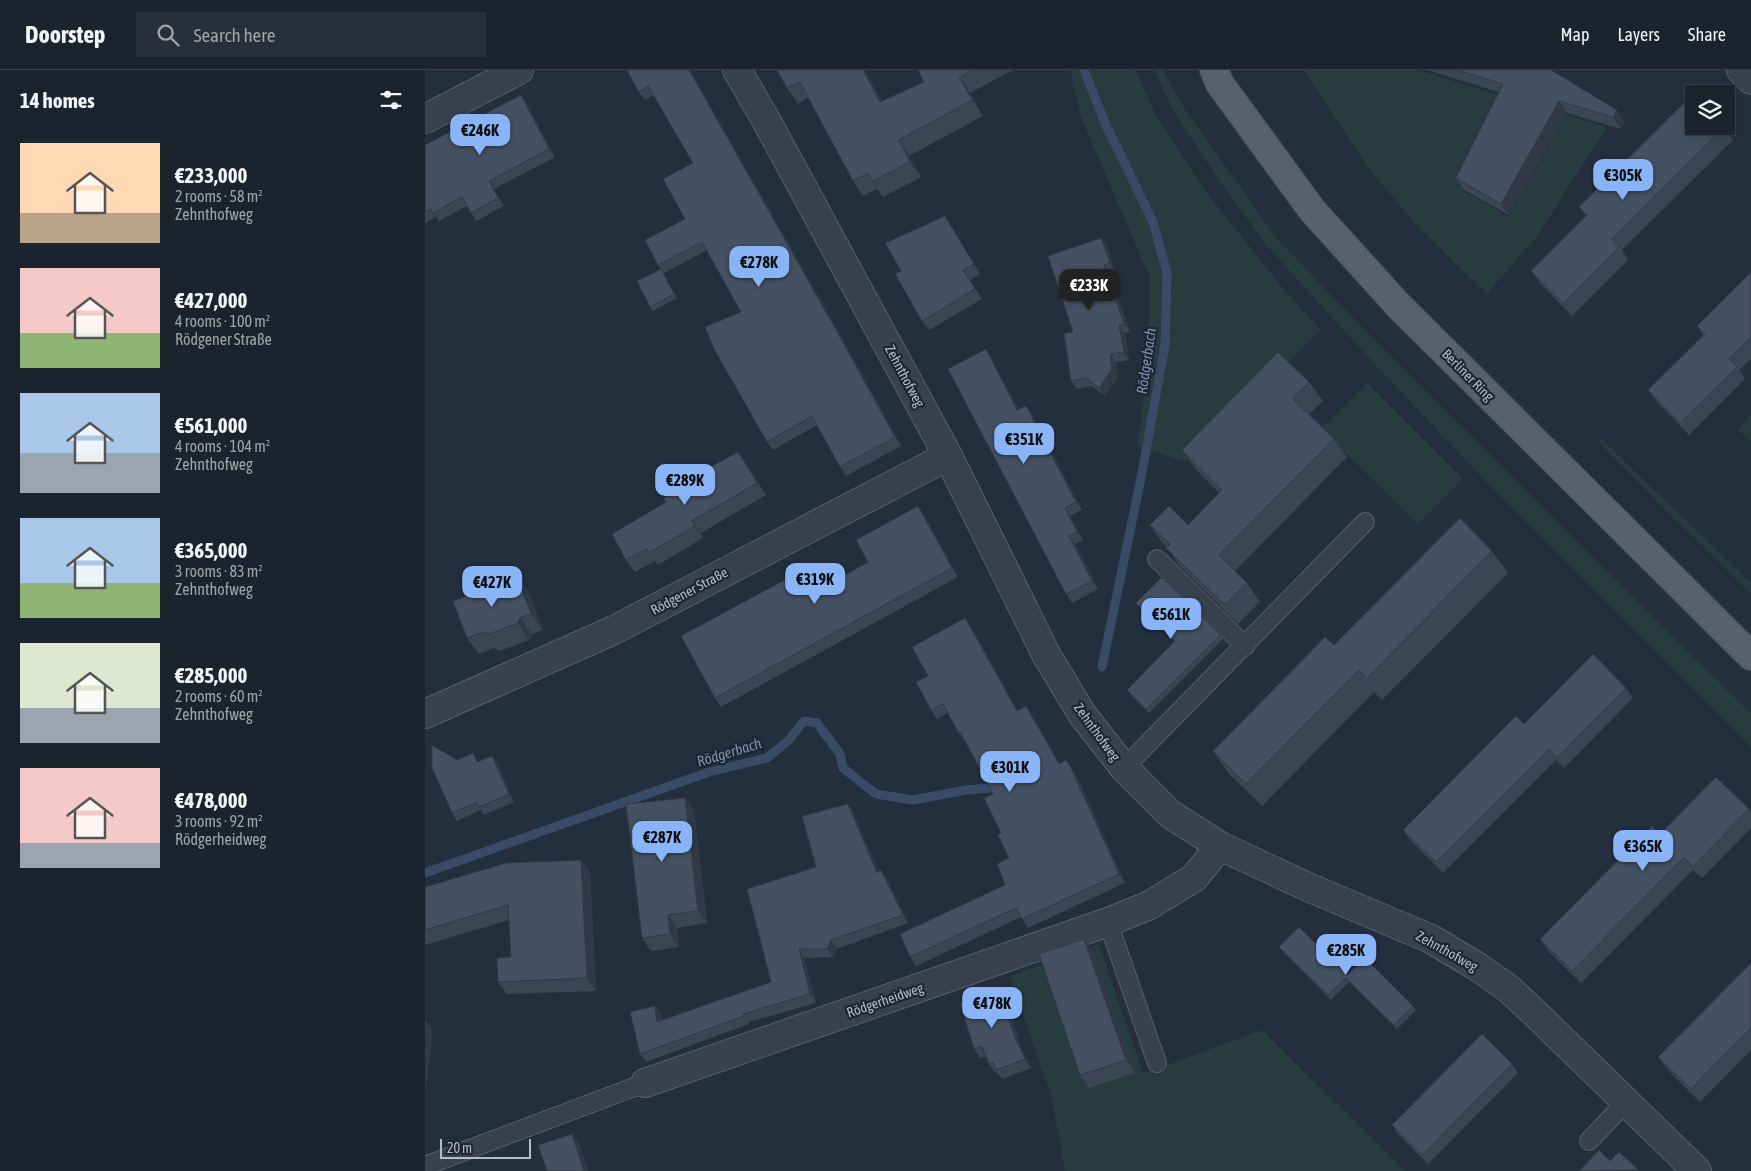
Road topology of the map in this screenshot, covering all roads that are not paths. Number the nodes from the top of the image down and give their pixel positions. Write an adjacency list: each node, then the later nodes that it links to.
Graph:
1 (519, 70): 6 (street)
2 (737, 70): 7 (street, Zehnthofweg)
3 (1214, 70): 11 (main road, Berliner Ring)
4 (1741, 70): 5 (street)
5 (1751, 80)
6 (425, 119)
7 (948, 456): 12 (street, Rödgener Straße); 13 (street, Zehnthofweg)
8 (1365, 522): 10 (lane)
9 (1157, 559): 10 (lane)
10 (1245, 646): 13 (lane)
11 (1751, 656)
12 (425, 714)
13 (1124, 768): 14 (street, Zehnthofweg)
14 (1220, 846): 15 (street, Rödgerheidweg); 18 (street, Zehnthofweg)
15 (1108, 922): 16 (lane); 17 (street, Rödgerheidweg)
16 (1157, 1063)
17 (645, 1083): 20 (lane)
18 (1627, 1102): 19 (lane); 21 (street, Zehnthofweg)
19 (1589, 1141)
20 (425, 1166)
21 (1697, 1171)

